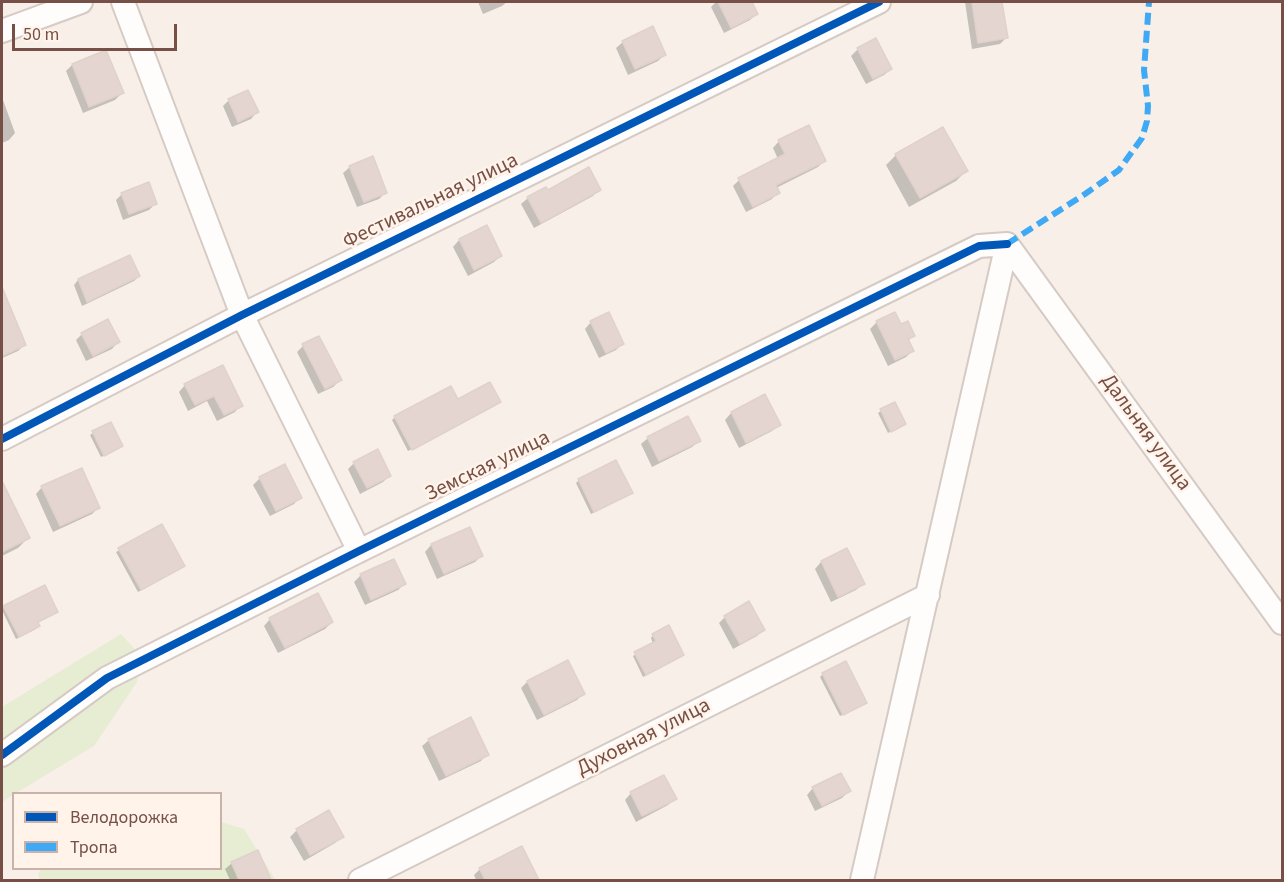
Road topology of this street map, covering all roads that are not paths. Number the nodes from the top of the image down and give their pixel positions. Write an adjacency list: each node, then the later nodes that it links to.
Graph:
1 (81, 2): 4 (street)
2 (123, 2): 6 (street)
3 (879, 2): 6 (street, Фестивальная улица)
4 (2, 31)
5 (1007, 244): 8 (street, Земская улица); 9 (street); 10 (street, Дальняя улица)
6 (242, 315): 7 (street, Фестивальная улица); 8 (street)
7 (2, 439)
8 (359, 551): 11 (street, Земская улица)
9 (928, 595): 12 (street, Духовная улица); 13 (street)
10 (1282, 624)
11 (2, 755)
12 (360, 880)
13 (862, 880)

